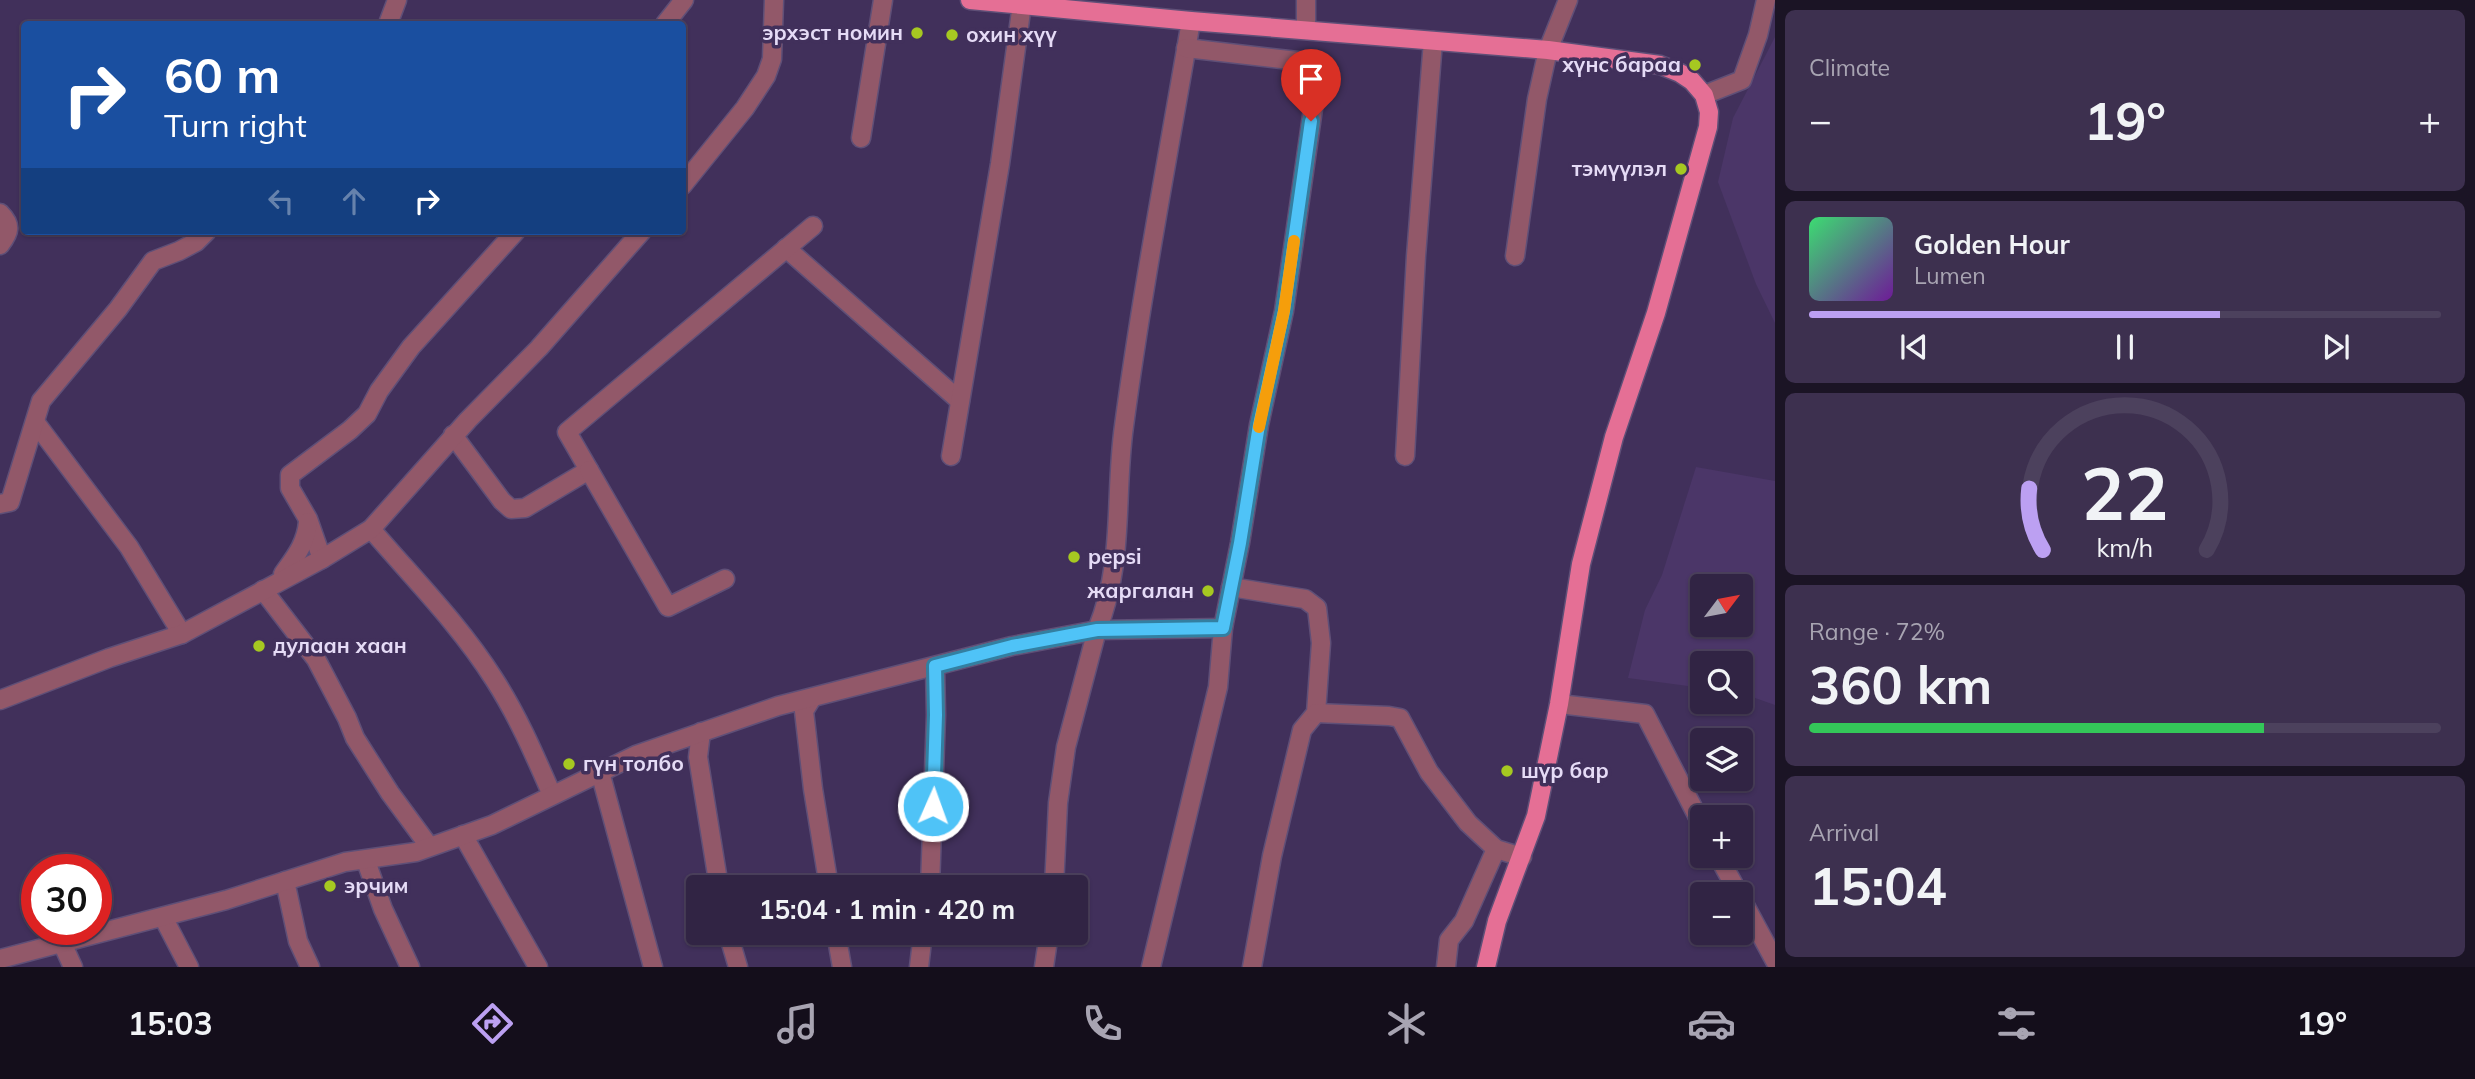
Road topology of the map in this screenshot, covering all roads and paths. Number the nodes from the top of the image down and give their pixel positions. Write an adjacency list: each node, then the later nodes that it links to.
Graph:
1 (397, 0): 11 (street)
2 (684, 0): 12 (street)
3 (774, 0): 20 (street)
4 (883, 0): 19 (street)
5 (970, 0): 9 (main road)
6 (1306, 0): 14 (street)
7 (1568, 0): 17 (street)
8 (1766, 0): 18 (street)
9 (1000, 1): 10 (main road)
10 (1023, 4): 13 (main road); 29 (street)
11 (389, 21)
12 (667, 21)
13 (1191, 21): 14 (main road); 16 (street)
14 (1306, 29): 15 (main road)
15 (1433, 41): 17 (main road); 33 (street)
16 (1186, 48): 41 (street); 44 (street)
17 (1548, 50): 18 (main road); 28 (street)
18 (1704, 95): 49 (main road)
19 (861, 138)
20 (686, 181)
21 (0, 213): 26 (street)
22 (813, 226): 27 (street)
23 (203, 235): 30 (street)
24 (512, 235): 36 (street)
25 (638, 235): 31 (street)
26 (0, 245)
27 (786, 248): 29 (street); 34 (street)
28 (1515, 256)
29 (960, 401): 32 (street)
30 (35, 422): 35 (street); 45 (street)
31 (453, 435): 34 (street); 37 (street)
32 (951, 456)
33 (1405, 456)
34 (589, 470): 39 (street)
35 (0, 504)
36 (308, 519): 38 (street); 40 (street)
37 (371, 529): 38 (street); 53 (street)
38 (322, 559): 40 (street)
39 (725, 579)
40 (279, 580): 42 (street)
41 (1231, 587): 43 (street); 50 (street)
42 (263, 590): 45 (street); 56 (street)
43 (1223, 628): 44 (street); 86 (street)
44 (1097, 630): 46 (street); 63 (street)
45 (182, 634): 48 (street)
46 (935, 666): 47 (street); 62 (street)
47 (812, 698): 51 (street); 61 (street)
48 (0, 700)
49 (1559, 704): 54 (street); 58 (main road)
50 (1315, 713): 57 (street); 87 (street)
51 (702, 732): 52 (street); 60 (street)
52 (600, 772): 53 (street); 81 (street)
53 (552, 795): 55 (street)
54 (1692, 805)
55 (463, 835): 56 (street); 80 (street)
56 (429, 846): 59 (street)
57 (1496, 849): 58 (street); 88 (street)
58 (1522, 857): 89 (main road)
59 (366, 861): 64 (street); 79 (street)
60 (717, 875)
61 (827, 875)
62 (930, 875)
63 (1055, 875)
64 (285, 881): 65 (street); 78 (street)
65 (163, 917): 67 (street); 77 (street)
66 (1753, 920): 75 (street)
67 (112, 930)
68 (54, 945): 74 (street)
69 (63, 945): 76 (street)
70 (732, 945): 82 (street)
71 (838, 945): 83 (street)
72 (922, 945): 84 (street)
73 (1047, 945): 85 (street)
74 (0, 959)
75 (1775, 961)
76 (73, 967)
77 (189, 967)
78 (310, 967)
79 (410, 967)
80 (538, 967)
81 (653, 967)
82 (738, 967)
83 (842, 967)
84 (919, 967)
85 (1044, 967)
86 (1151, 967)
87 (1252, 967)
88 (1446, 967)
89 (1486, 967)

